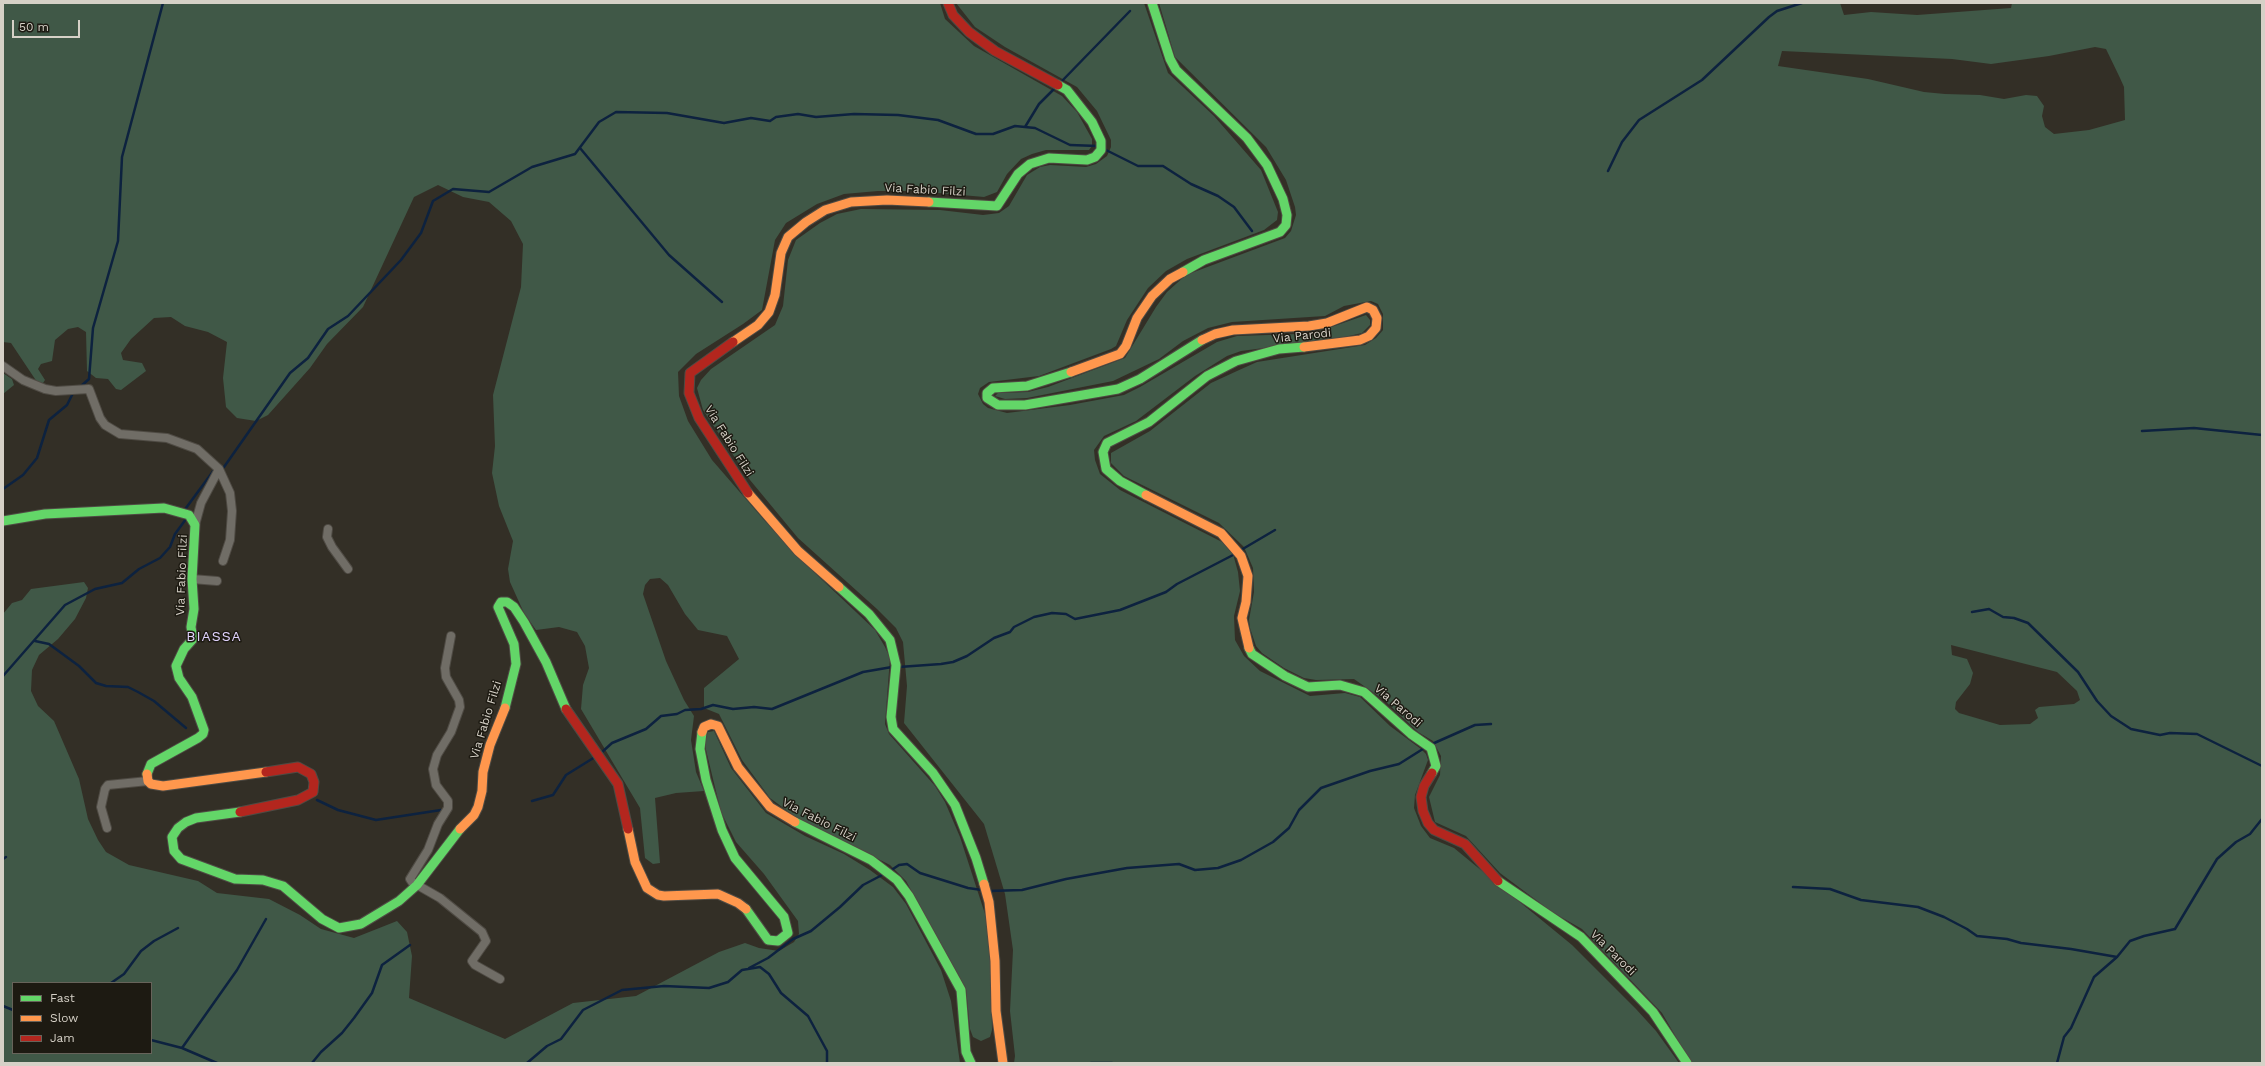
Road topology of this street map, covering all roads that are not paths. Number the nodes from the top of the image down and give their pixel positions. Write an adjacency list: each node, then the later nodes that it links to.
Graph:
1 (948, 3): 18 (street, Via Fabio Filzi)
2 (1152, 3): 19 (street, Via Parodi)
3 (3, 366): 4 (street)
4 (219, 469): 6 (street); 8 (street)
5 (3, 521): 6 (street, Via Fabio Filzi)
6 (195, 525): 10 (street, Via Fabio Filzi)
7 (328, 529): 9 (street)
8 (223, 561)
9 (348, 568)
10 (192, 579): 11 (street); 13 (street, Via Fabio Filzi)
11 (217, 581)
12 (451, 636): 15 (street)
13 (148, 781): 14 (street); 15 (street, Via Fabio Filzi)
14 (107, 828)
15 (417, 885): 16 (street); 17 (street, Via Fabio Filzi)
16 (500, 979)
17 (971, 1063)
18 (1003, 1063)
19 (1687, 1063)

